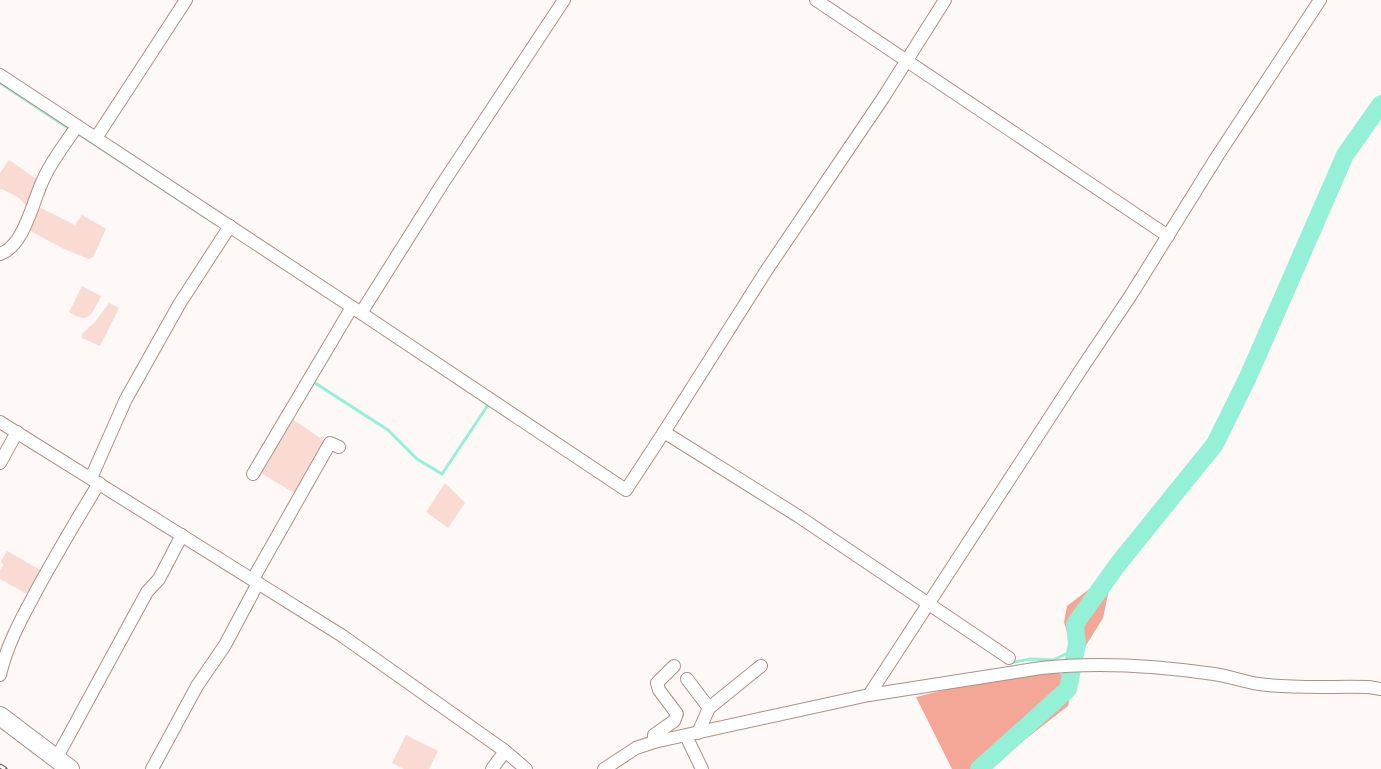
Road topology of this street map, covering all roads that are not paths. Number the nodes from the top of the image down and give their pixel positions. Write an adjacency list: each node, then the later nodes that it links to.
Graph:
1 (186, 0): 9 (street)
2 (564, 0): 13 (street)
3 (816, 0): 6 (street)
4 (945, 0): 6 (street)
5 (1320, 0): 11 (street)
6 (906, 61): 11 (street); 16 (street)
7 (0, 75): 8 (street)
8 (77, 126): 9 (street); 12 (street)
9 (96, 138): 10 (street)
10 (230, 226): 13 (street); 20 (street)
11 (1168, 237): 23 (street)
12 (0, 254)
13 (357, 310): 16 (street); 19 (street)
14 (0, 422): 15 (street)
15 (17, 432): 18 (street); 20 (street)
16 (664, 432): 23 (street)
17 (339, 447): 22 (street)
18 (0, 463)
19 (253, 474)
20 (95, 480): 21 (street); 27 (street)
21 (182, 535): 22 (street); 36 (street)
22 (255, 581): 35 (street); 37 (street)
23 (929, 603): 24 (street); 30 (street)
24 (1009, 658)
25 (674, 666): 34 (street)
26 (760, 666): 31 (street)
27 (0, 675)
28 (687, 679): 31 (street)
29 (1381, 689): 30 (street)
30 (869, 695): 33 (street)
31 (709, 708): 33 (street)
32 (0, 717): 36 (highway)
33 (692, 734): 34 (street); 41 (street)
34 (654, 742): 40 (street)
35 (505, 751): 38 (street); 39 (street)
36 (63, 764)
37 (152, 769)
38 (492, 769)
39 (526, 769)
40 (604, 769)
41 (702, 769)

